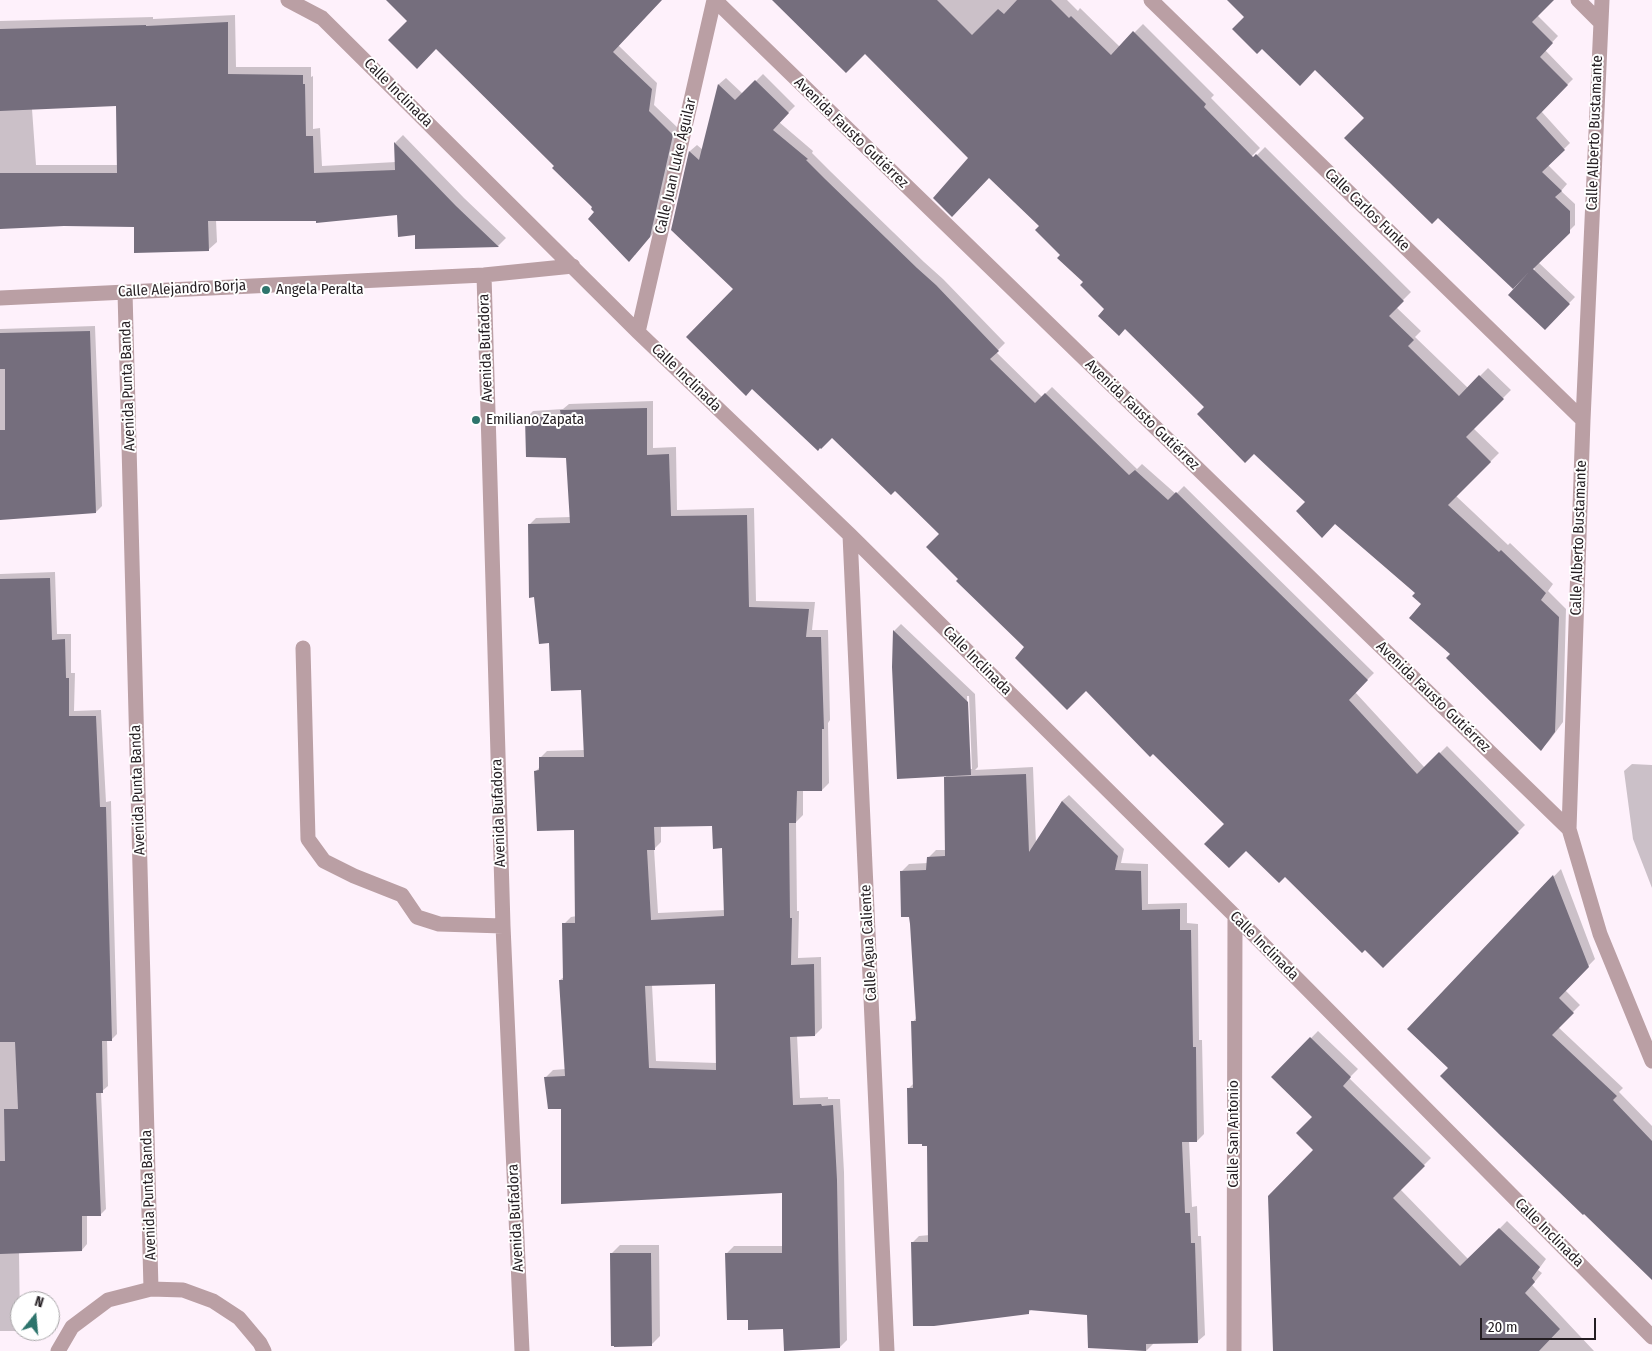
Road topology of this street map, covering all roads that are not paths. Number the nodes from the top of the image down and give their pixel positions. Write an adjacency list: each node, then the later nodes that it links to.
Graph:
1 (288, 0): 7 (street, Calle Inclinada)
2 (715, 0): 11 (street, Calle Juan Luke Águilar); 15 (street, Avenida Fausto Gutiérrez)
3 (1151, 0): 12 (street, Calle Carlos Funke)
4 (1578, 0): 6 (street)
5 (1602, 0): 6 (street, Calle Alberto Bustamante)
6 (1600, 22): 12 (street, Calle Alberto Bustamante)
7 (573, 266): 8 (street, Calle Alejandro Borja); 11 (street, Calle Inclinada)
8 (484, 275): 9 (street, Calle Alejandro Borja); 17 (street, Avenida Bufadora)
9 (125, 292): 10 (street, Calle Alejandro Borja); 19 (street, Avenida Punta Banda)
10 (0, 298)
11 (638, 332): 13 (street, Calle Inclinada)
12 (1583, 420): 15 (street, Calle Alberto Bustamante)
13 (850, 535): 16 (street, Calle Inclinada); 24 (street, Calle Agua Caliente)
14 (303, 648): 17 (street)
15 (1569, 829): 18 (street, Calle Alberto Bustamante)
16 (1235, 916): 20 (street, Calle Inclinada); 25 (street, Calle San Antonio)
17 (503, 926): 23 (street, Avenida Bufadora)
18 (1652, 1061)
19 (152, 1289): 21 (street); 22 (street)
20 (1652, 1337)
21 (58, 1351)
22 (264, 1351)
23 (522, 1351)
24 (887, 1351)
25 (1234, 1351)

